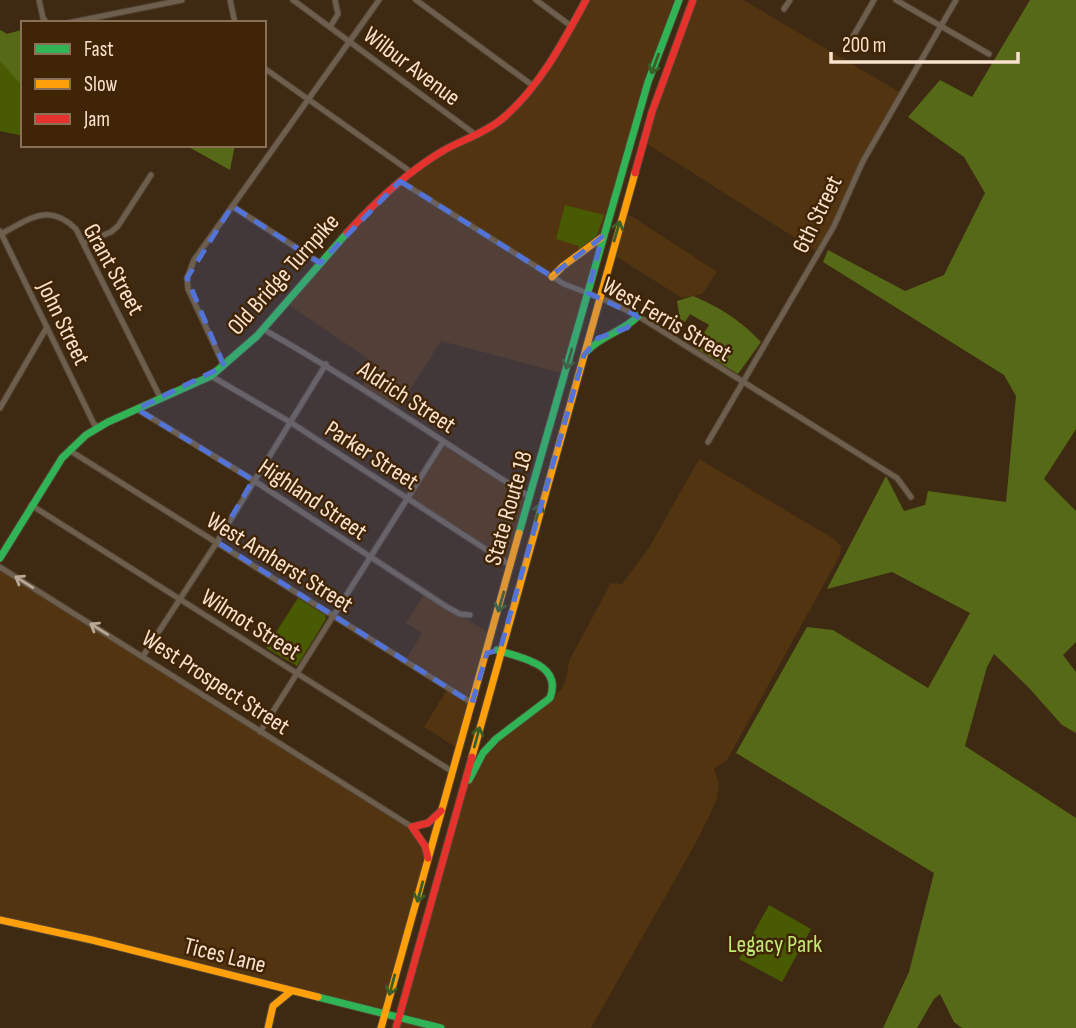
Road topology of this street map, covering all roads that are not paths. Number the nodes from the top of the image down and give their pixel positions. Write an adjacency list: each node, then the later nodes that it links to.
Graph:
1 (39, 0): 17 (street)
2 (182, 0): 18 (street)
3 (230, 0): 19 (street)
4 (293, 0): 22 (street, Wilbur Avenue)
5 (335, 0): 22 (street)
6 (379, 0): 23 (street)
7 (416, 0): 27 (street)
8 (536, 0): 20 (street)
9 (586, 0): 20 (main road, Old Bridge Turnpike)
10 (679, 0): 35 (main road, State Route 18, one-way to 35)
11 (693, 0): 42 (main road, State Route 18, one-way to 11)
12 (790, 0): 16 (street)
13 (874, 0): 24 (street)
14 (896, 0): 21 (street)
15 (956, 0): 21 (street, 6th Street)
16 (784, 9)
17 (45, 21)
18 (78, 21)
19 (235, 21)
20 (571, 26): 27 (main road, Old Bridge Turnpike)
21 (941, 26): 25 (street); 50 (street, 6th Street)
22 (330, 27): 23 (street, Wilbur Avenue)
23 (350, 41): 28 (street); 29 (street, Wilbur Avenue)
24 (847, 47)
25 (989, 54)
26 (266, 69): 28 (street)
27 (532, 85): 29 (main road, Old Bridge Turnpike)
28 (309, 99): 30 (street); 33 (street)
29 (476, 135): 30 (main road, Old Bridge Turnpike)
30 (411, 172): 32 (main road, Old Bridge Turnpike)
31 (151, 174): 36 (street)
32 (400, 181): 39 (main road, Old Bridge Turnpike); 40 (street, West Ferris Street)
33 (232, 206): 39 (street); 48 (street)
34 (1, 233): 36 (street, Grant Street); 37 (street, John Street)
35 (602, 237): 40 (main road); 41 (main road, State Route 18)
36 (84, 243): 51 (street, Grant Street)
37 (10, 251): 38 (street); 44 (street, John Street)
38 (0, 255)
39 (320, 263): 45 (main road, Old Bridge Turnpike)
40 (552, 277): 41 (street, West Ferris Street)
41 (588, 293): 42 (street, West Ferris Street); 60 (main road, State Route 18, one-way to 60)
42 (599, 297): 43 (street, West Ferris Street); 46 (main road, State Route 18)
43 (638, 316): 46 (main road); 50 (street, West Ferris Street)
44 (47, 327): 52 (street); 55 (street, John Street)
45 (264, 328): 47 (street, Aldrich Street); 48 (main road, Old Bridge Turnpike)
46 (584, 355): 72 (main road, State Route 18, one-way to 46)
47 (326, 364): 54 (street); 56 (street, Aldrich Street)
48 (224, 366): 49 (main road, Old Bridge Turnpike)
49 (211, 376): 51 (main road, Old Bridge Turnpike); 54 (street, Parker Street)
50 (743, 383): 57 (street, 6th Street); 61 (street, West Ferris Street)
51 (161, 399): 53 (main road, Old Bridge Turnpike)
52 (1, 405)
53 (137, 409): 55 (main road, Old Bridge Turnpike); 59 (street, Highland Street)
54 (290, 422): 59 (street); 62 (street, Parker Street)
55 (99, 427): 58 (main road, Old Bridge Turnpike)
56 (443, 442): 60 (street, Aldrich Street); 62 (street)
57 (708, 442)
58 (69, 450): 63 (main road, Old Bridge Turnpike); 64 (street, West Amherst Street)
59 (253, 480): 64 (street); 66 (street, Highland Street)
60 (531, 497): 67 (main road, State Route 18)
61 (911, 497)
62 (405, 498): 66 (street); 67 (street, Parker Street)
63 (31, 505): 65 (main road, Old Bridge Turnpike); 69 (street, Wilmot Street)
64 (217, 542): 69 (street); 71 (street, West Amherst Street)
65 (0, 558)
66 (370, 558): 70 (street, Highland Street); 71 (street)
67 (512, 566): 73 (main road, State Route 18, one-way to 73)
68 (0, 567): 74 (street, West Prospect Street, one-way to 68)
69 (179, 600): 74 (street); 75 (street, Wilmot Street)
70 (470, 615)
71 (333, 617): 75 (street); 76 (street, West Amherst Street)
72 (500, 650): 73 (main road); 79 (main road, State Route 18, one-way to 72); 79 (main road)
73 (487, 653): 76 (main road, State Route 18)
74 (143, 656): 77 (street, West Prospect Street)
75 (295, 673): 77 (street); 78 (street, Wilmot Street)
76 (472, 703): 78 (main road, State Route 18)
77 (260, 732): 81 (street, West Prospect Street)
78 (453, 772): 80 (main road, State Route 18)
79 (461, 794): 86 (main road, State Route 18)
80 (443, 810): 81 (main road); 82 (main road, State Route 18)
81 (412, 827): 82 (main road)
82 (429, 861): 85 (main road, State Route 18, one-way to 85)
83 (0, 920): 84 (main road, Tices Lane)
84 (290, 992): 85 (main road, Tices Lane); 87 (main road)
85 (385, 1012): 86 (main road, Tices Lane); 88 (main road, State Route 18)
86 (400, 1015): 89 (main road, State Route 18); 90 (main road, Tices Lane)
87 (268, 1028)
88 (381, 1028)
89 (396, 1028)
90 (441, 1028)

